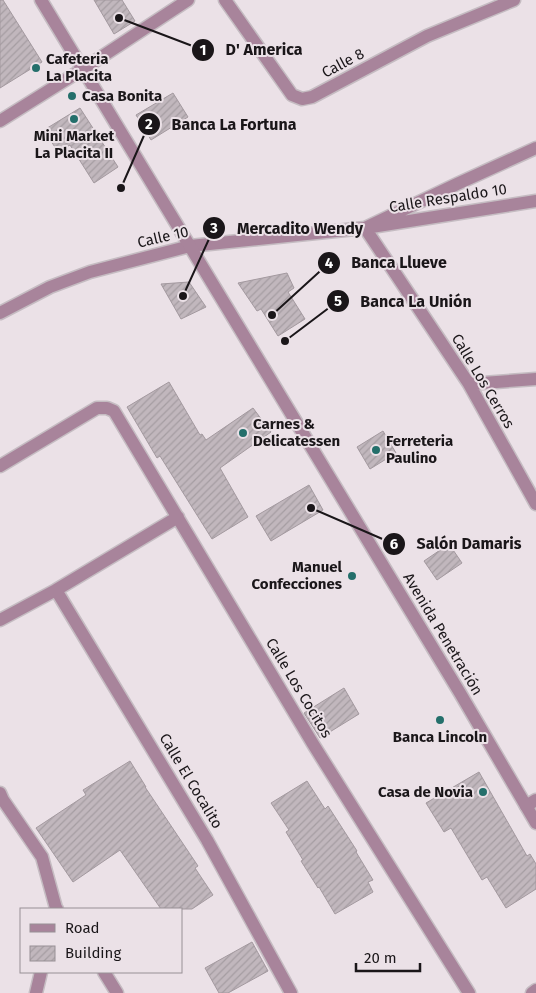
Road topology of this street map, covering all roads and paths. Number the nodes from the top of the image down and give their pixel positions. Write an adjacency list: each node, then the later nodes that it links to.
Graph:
1 (41, 0): 5 (street, Avenida Penetración)
2 (188, 0): 5 (street)
3 (226, 0): 4 (street, Calle 8)
4 (514, 0)
5 (83, 69): 6 (street); 10 (street, Avenida Penetración)
6 (0, 121)
7 (536, 148): 9 (street, Calle 10)
8 (536, 201): 9 (street, Calle Respaldo 10)
9 (365, 228): 10 (street, Calle 10); 13 (street, Calle Los Cerros)
10 (190, 246): 11 (street, Calle 10); 20 (street, Avenida Penetración)
11 (0, 313)
12 (536, 379): 13 (street)
13 (468, 384): 15 (street, Calle Los Cerros)
14 (0, 466): 16 (street, Calle Los Cocitos)
15 (536, 504)
16 (178, 517): 17 (street); 29 (street, Calle Los Cocitos)
17 (56, 590): 18 (street); 28 (street, Calle El Cocalito)
18 (0, 620)
19 (0, 793): 22 (street)
20 (531, 803): 21 (street, Avenida Penetración)
21 (536, 823)
22 (56, 908)
23 (41, 973): 26 (street)
24 (105, 973): 27 (street)
25 (536, 990): 30 (street)
26 (36, 993)
27 (117, 993)
28 (292, 993)
29 (469, 993)
30 (532, 993)

